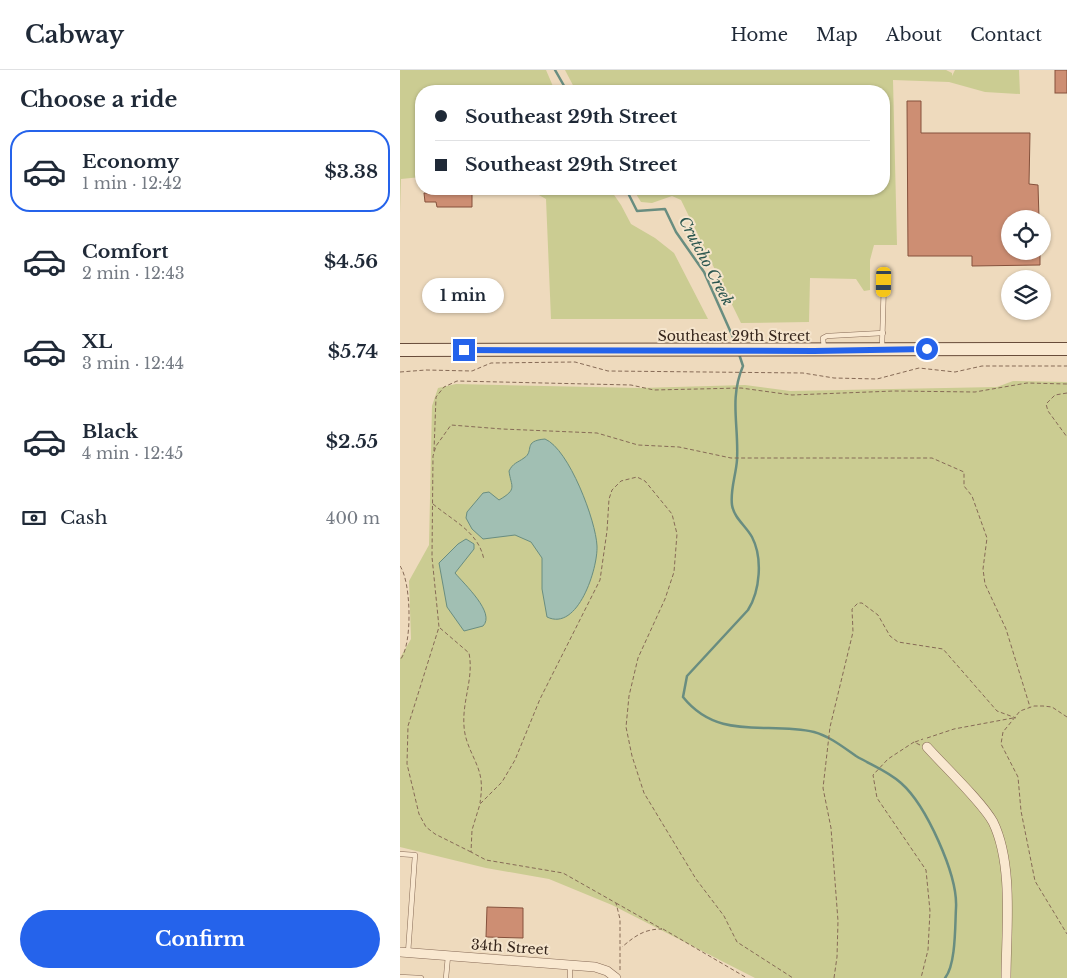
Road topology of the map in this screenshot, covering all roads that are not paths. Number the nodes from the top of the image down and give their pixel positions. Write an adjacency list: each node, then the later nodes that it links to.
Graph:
1 (884, 282): 2 (lane)
2 (883, 333): 3 (lane); 6 (lane)
3 (882, 349): 4 (main road, Southeast 29th Street); 6 (main road, Southeast 29th Street)
4 (1067, 349)
5 (400, 350): 6 (main road, Southeast 29th Street)
6 (824, 351)
7 (927, 747): 17 (street)
8 (400, 854): 9 (lane)
9 (404, 952): 10 (street, 34th Street)
10 (448, 956): 11 (street, 34th Street); 15 (lane)
11 (570, 965): 12 (street, 34th Street); 16 (lane)
12 (618, 974)
13 (400, 977): 14 (lane)
14 (420, 978)
15 (446, 978)
16 (570, 978)
17 (1006, 978)

